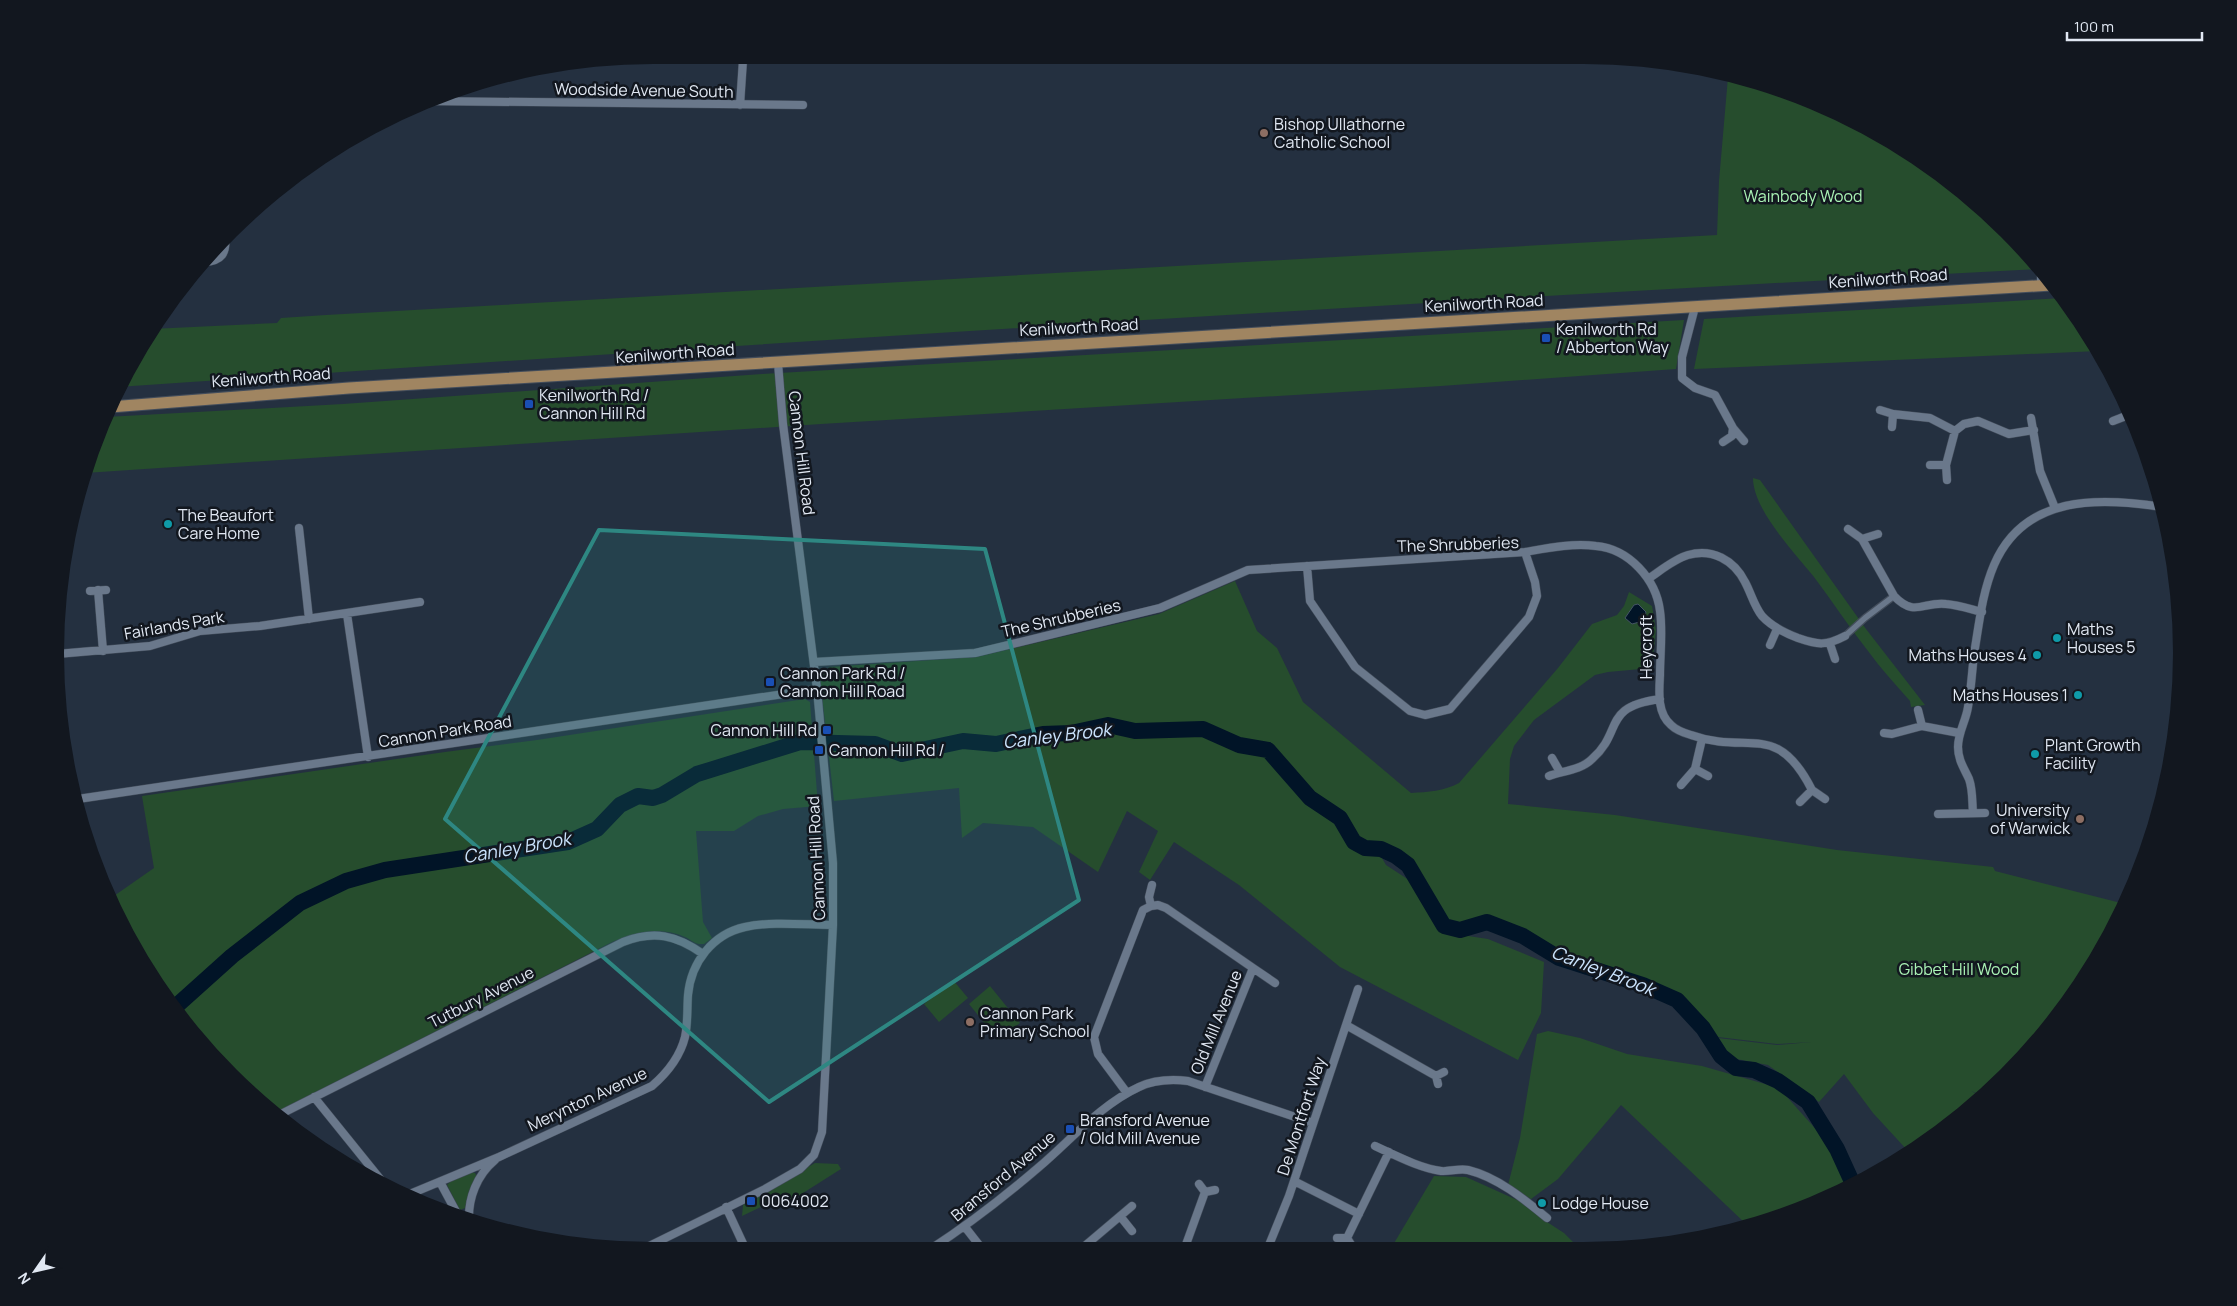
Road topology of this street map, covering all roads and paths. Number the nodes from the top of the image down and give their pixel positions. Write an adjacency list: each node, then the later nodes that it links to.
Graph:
1 (743, 64): 3 (street)
2 (448, 101): 3 (street, Woodside Avenue South)
3 (740, 105): 4 (street, Woodside Avenue South)
4 (803, 105)
5 (226, 247): 6 (street)
6 (213, 261)
7 (2044, 285): 8 (main road, Kenilworth Road)
8 (1695, 307): 9 (main road, Kenilworth Road); 17 (street)
9 (778, 363): 10 (main road, Kenilworth Road); 47 (street, Cannon Hill Road)
10 (119, 406)
11 (1880, 410): 12 (street)
12 (1893, 414): 16 (street); 19 (street)
13 (2123, 416): 15 (street)
14 (2032, 418): 18 (street)
15 (2113, 420)
16 (1892, 427)
17 (1733, 428): 20 (street); 21 (street)
18 (2034, 430): 19 (street); 26 (street)
19 (1955, 431): 23 (street)
20 (1723, 442)
21 (1744, 442)
22 (1930, 465): 23 (street)
23 (1946, 465): 24 (street)
24 (1947, 480)
25 (2155, 506): 26 (street)
26 (2055, 508): 37 (street)
27 (299, 528): 39 (street)
28 (1848, 529): 30 (street)
29 (1878, 534): 30 (street)
30 (1862, 539): 35 (street)
31 (1525, 552): 32 (street, The Shrubberies); 32 (street, The Shrubberies); 33 (street, Heycroft)
32 (1307, 566): 47 (street, The Shrubberies)
33 (1648, 579): 40 (street); 49 (street, Heycroft)
34 (98, 590): 44 (street, Fairlands Park)
35 (1894, 596): 37 (street); 41 (street)
36 (420, 602): 38 (street, Fairlands Park)
37 (1982, 612): 53 (street)
38 (347, 614): 39 (street, Fairlands Park); 55 (street)
39 (309, 619): 44 (street, Fairlands Park)
40 (1777, 629): 42 (street); 43 (street)
41 (1845, 636): 42 (street)
42 (1830, 644): 46 (street)
43 (1770, 645)
44 (103, 650): 45 (street, Fairlands Park)
45 (64, 653)
46 (1835, 659)
47 (814, 662): 48 (street, Cannon Hill Road)
48 (817, 689): 55 (street, Cannon Park Road); 71 (street, Cannon Hill Road)
49 (1660, 699): 54 (street, Heycroft); 58 (street)
50 (1918, 710): 51 (street)
51 (1922, 726): 52 (street); 53 (street)
52 (1884, 733)
53 (1959, 733): 66 (street)
54 (1702, 739): 57 (street); 62 (street, Heycroft)
55 (368, 757): 63 (street, Cannon Park Road)
56 (1552, 758): 58 (street)
57 (1695, 770): 60 (street); 61 (street)
58 (1560, 772): 59 (street)
59 (1549, 776)
60 (1708, 776)
61 (1681, 784)
62 (1812, 790): 64 (street, Heycroft); 65 (street)
63 (82, 798)
64 (1825, 799)
65 (1800, 802)
66 (1972, 813): 67 (street); 68 (street)
67 (1985, 813)
68 (1938, 814)
69 (1152, 885): 70 (street)
70 (1151, 906): 73 (street, Old Mill Avenue); 81 (street)
71 (833, 925): 72 (street, Merynton Avenue); 99 (street, Cannon Hill Road)
72 (702, 954): 82 (street, Tutbury Avenue); 87 (street, Merynton Avenue)
73 (1252, 968): 74 (street, Old Mill Avenue); 80 (street, Old Mill Avenue)
74 (1275, 983)
75 (1358, 989): 76 (street, De Montfort Way)
76 (1346, 1025): 78 (street); 84 (street, De Montfort Way)
77 (1444, 1072): 78 (street)
78 (1436, 1076): 79 (street)
79 (1438, 1084)
80 (1206, 1087): 81 (street, Bransford Avenue); 84 (street, Bransford Avenue)
81 (1127, 1093): 104 (street, Bransford Avenue)
82 (314, 1097): 83 (street, Tutbury Avenue); 88 (street)
83 (284, 1112)
84 (1313, 1123): 90 (street, De Montfort Way)
85 (1375, 1146): 86 (street)
86 (1388, 1152): 92 (street); 101 (street)
87 (499, 1157): 91 (street, Merynton Avenue); 100 (street)
88 (374, 1172)
89 (1500, 1174): 92 (street)
90 (1294, 1181): 101 (street); 114 (street, De Montfort Way)
91 (440, 1182): 95 (street, Merynton Avenue); 98 (street)
92 (1496, 1182): 103 (street)
93 (1199, 1184): 96 (street)
94 (1215, 1190): 96 (street)
95 (416, 1192)
96 (1206, 1192): 113 (street)
97 (1132, 1206): 102 (street)
98 (453, 1207)
99 (726, 1207): 108 (street, Cannon Hill Road); 109 (street)
100 (469, 1213)
101 (1359, 1214): 107 (street)
102 (1120, 1216): 105 (street); 112 (street)
103 (1547, 1218)
104 (965, 1227): 110 (street, Bransford Avenue); 111 (street)
105 (1132, 1230)
106 (1337, 1238): 107 (street)
107 (1347, 1238): 115 (street)
108 (657, 1242)
109 (742, 1242)
110 (942, 1242)
111 (977, 1242)
112 (1089, 1242)
113 (1187, 1242)
114 (1270, 1242)
115 (1350, 1242)

